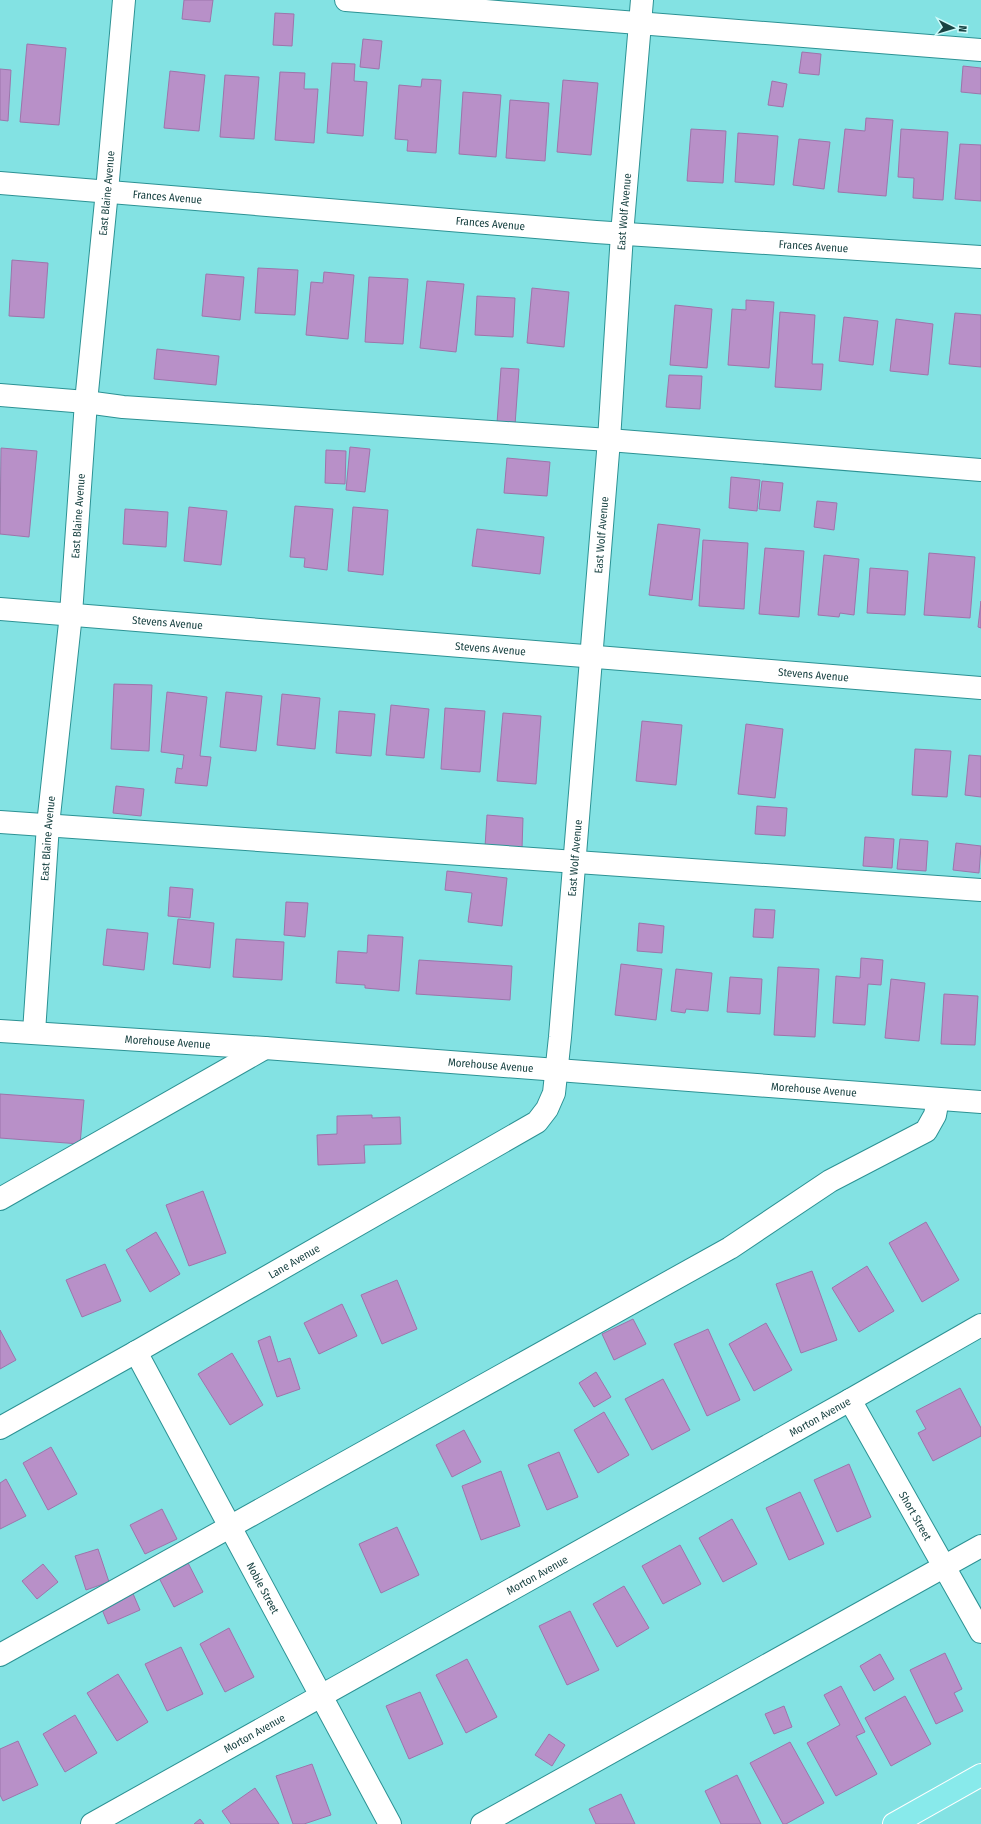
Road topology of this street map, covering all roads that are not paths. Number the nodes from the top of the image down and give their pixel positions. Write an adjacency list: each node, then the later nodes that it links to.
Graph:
1 (124, 0): 7 (street, East Blaine Avenue)
2 (346, 0): 4 (street)
3 (642, 0): 4 (street, East Wolf Avenue)
4 (640, 23): 5 (street); 8 (street, East Wolf Avenue)
5 (981, 50)
6 (0, 183): 7 (street, Frances Avenue)
7 (107, 192): 8 (street, Frances Avenue); 11 (street, East Blaine Avenue)
8 (622, 234): 9 (street, Frances Avenue); 12 (street, East Wolf Avenue)
9 (981, 257)
10 (0, 395): 11 (street)
11 (86, 402): 12 (street); 15 (street, East Blaine Avenue)
12 (609, 440): 13 (street); 16 (street, East Wolf Avenue)
13 (981, 470)
14 (0, 609): 15 (street, Stevens Avenue)
15 (71, 614): 16 (street, Stevens Avenue); 19 (street, East Blaine Avenue)
16 (590, 655): 17 (street, Stevens Avenue); 20 (street, East Wolf Avenue)
17 (981, 688)
18 (0, 822): 19 (street)
19 (48, 826): 20 (street); 23 (street, East Blaine Avenue)
20 (574, 862): 21 (street); 25 (street, East Wolf Avenue)
21 (981, 890)
22 (0, 1031): 23 (street, Morehouse Avenue)
23 (34, 1032): 24 (street, Morehouse Avenue)
24 (265, 1048): 25 (street, Morehouse Avenue); 28 (street)
25 (557, 1070): 26 (street, Morehouse Avenue); 30 (street, Lane Avenue)
26 (938, 1099): 27 (street, Morehouse Avenue); 33 (street)
27 (981, 1102)
28 (0, 1199)
29 (981, 1324): 31 (street, Morton Avenue)
30 (136, 1352): 32 (street, Lane Avenue); 33 (street, Noble Street)
31 (850, 1400): 35 (street, Short Street); 38 (street, Morton Avenue)
32 (0, 1428)
33 (230, 1527): 37 (street); 38 (street, Noble Street)
34 (981, 1546): 35 (street)
35 (944, 1566): 36 (street, Short Street); 43 (street)
36 (981, 1632)
37 (0, 1655)
38 (321, 1697): 41 (street, Morton Avenue); 42 (street, Noble Street)
39 (981, 1775): 40 (main road)
40 (904, 1822)
41 (92, 1824)
42 (390, 1824)
43 (482, 1824)

